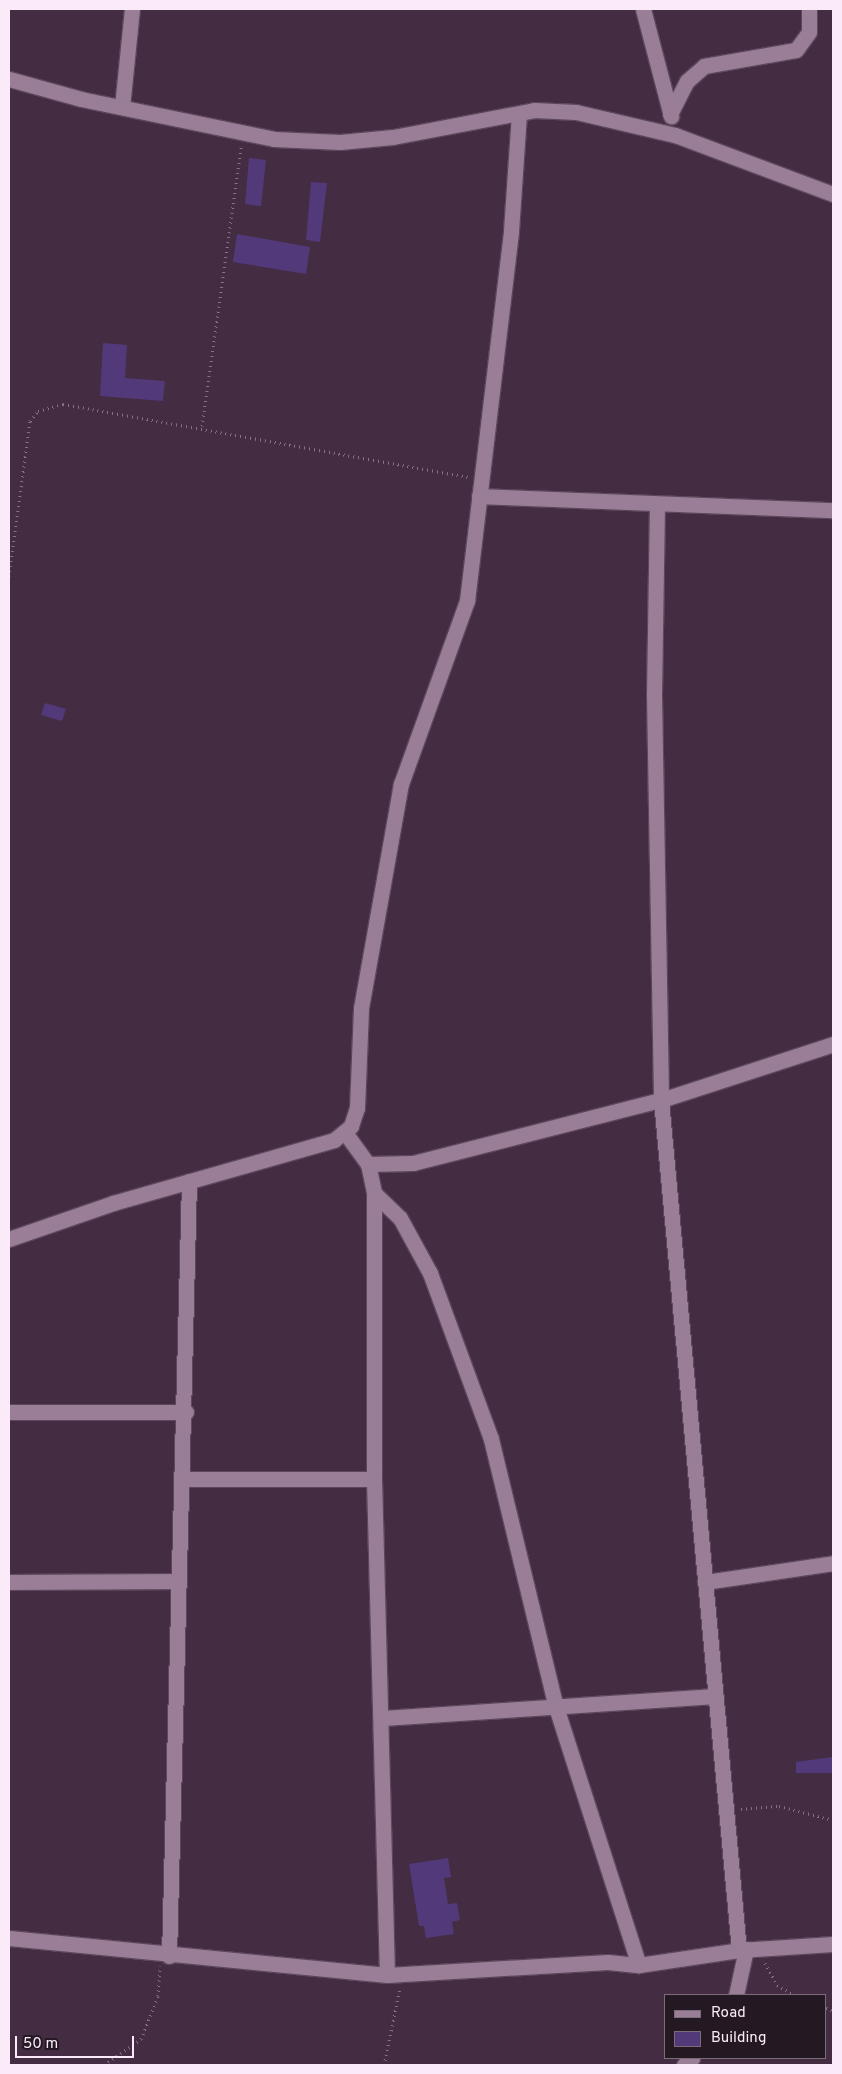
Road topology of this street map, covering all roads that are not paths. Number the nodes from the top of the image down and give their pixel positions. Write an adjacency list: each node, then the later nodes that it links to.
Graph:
1 (132, 9): 5 (street)
2 (643, 9): 7 (street)
3 (809, 9): 7 (street)
4 (9, 79): 5 (street)
5 (122, 107): 6 (street)
6 (519, 114): 8 (street); 10 (street)
7 (670, 114): 8 (street)
8 (675, 135): 9 (street)
9 (833, 194)
10 (479, 496): 11 (street); 15 (street)
11 (657, 504): 12 (street); 14 (street)
12 (833, 510)
13 (833, 1044): 14 (street)
14 (661, 1100): 16 (street); 27 (street)
15 (346, 1134): 16 (street); 17 (street)
16 (368, 1164): 18 (street)
17 (190, 1181): 19 (street); 21 (street)
18 (374, 1194): 23 (street); 29 (street)
19 (9, 1238)
20 (9, 1412): 21 (street)
21 (186, 1412): 22 (street)
22 (183, 1479): 23 (street); 25 (street)
23 (374, 1479): 30 (street)
24 (833, 1562): 27 (street)
25 (177, 1580): 26 (street); 34 (street)
26 (9, 1582)
27 (705, 1582): 28 (street)
28 (715, 1696): 29 (street); 33 (street)
29 (556, 1708): 30 (street); 35 (street)
30 (383, 1718): 36 (street)
31 (9, 1938): 34 (street)
32 (833, 1944): 33 (street)
33 (748, 1949): 35 (street); 37 (street)
34 (165, 1955): 36 (street)
35 (638, 1965): 36 (street)
36 (387, 1975)
37 (736, 1994)

